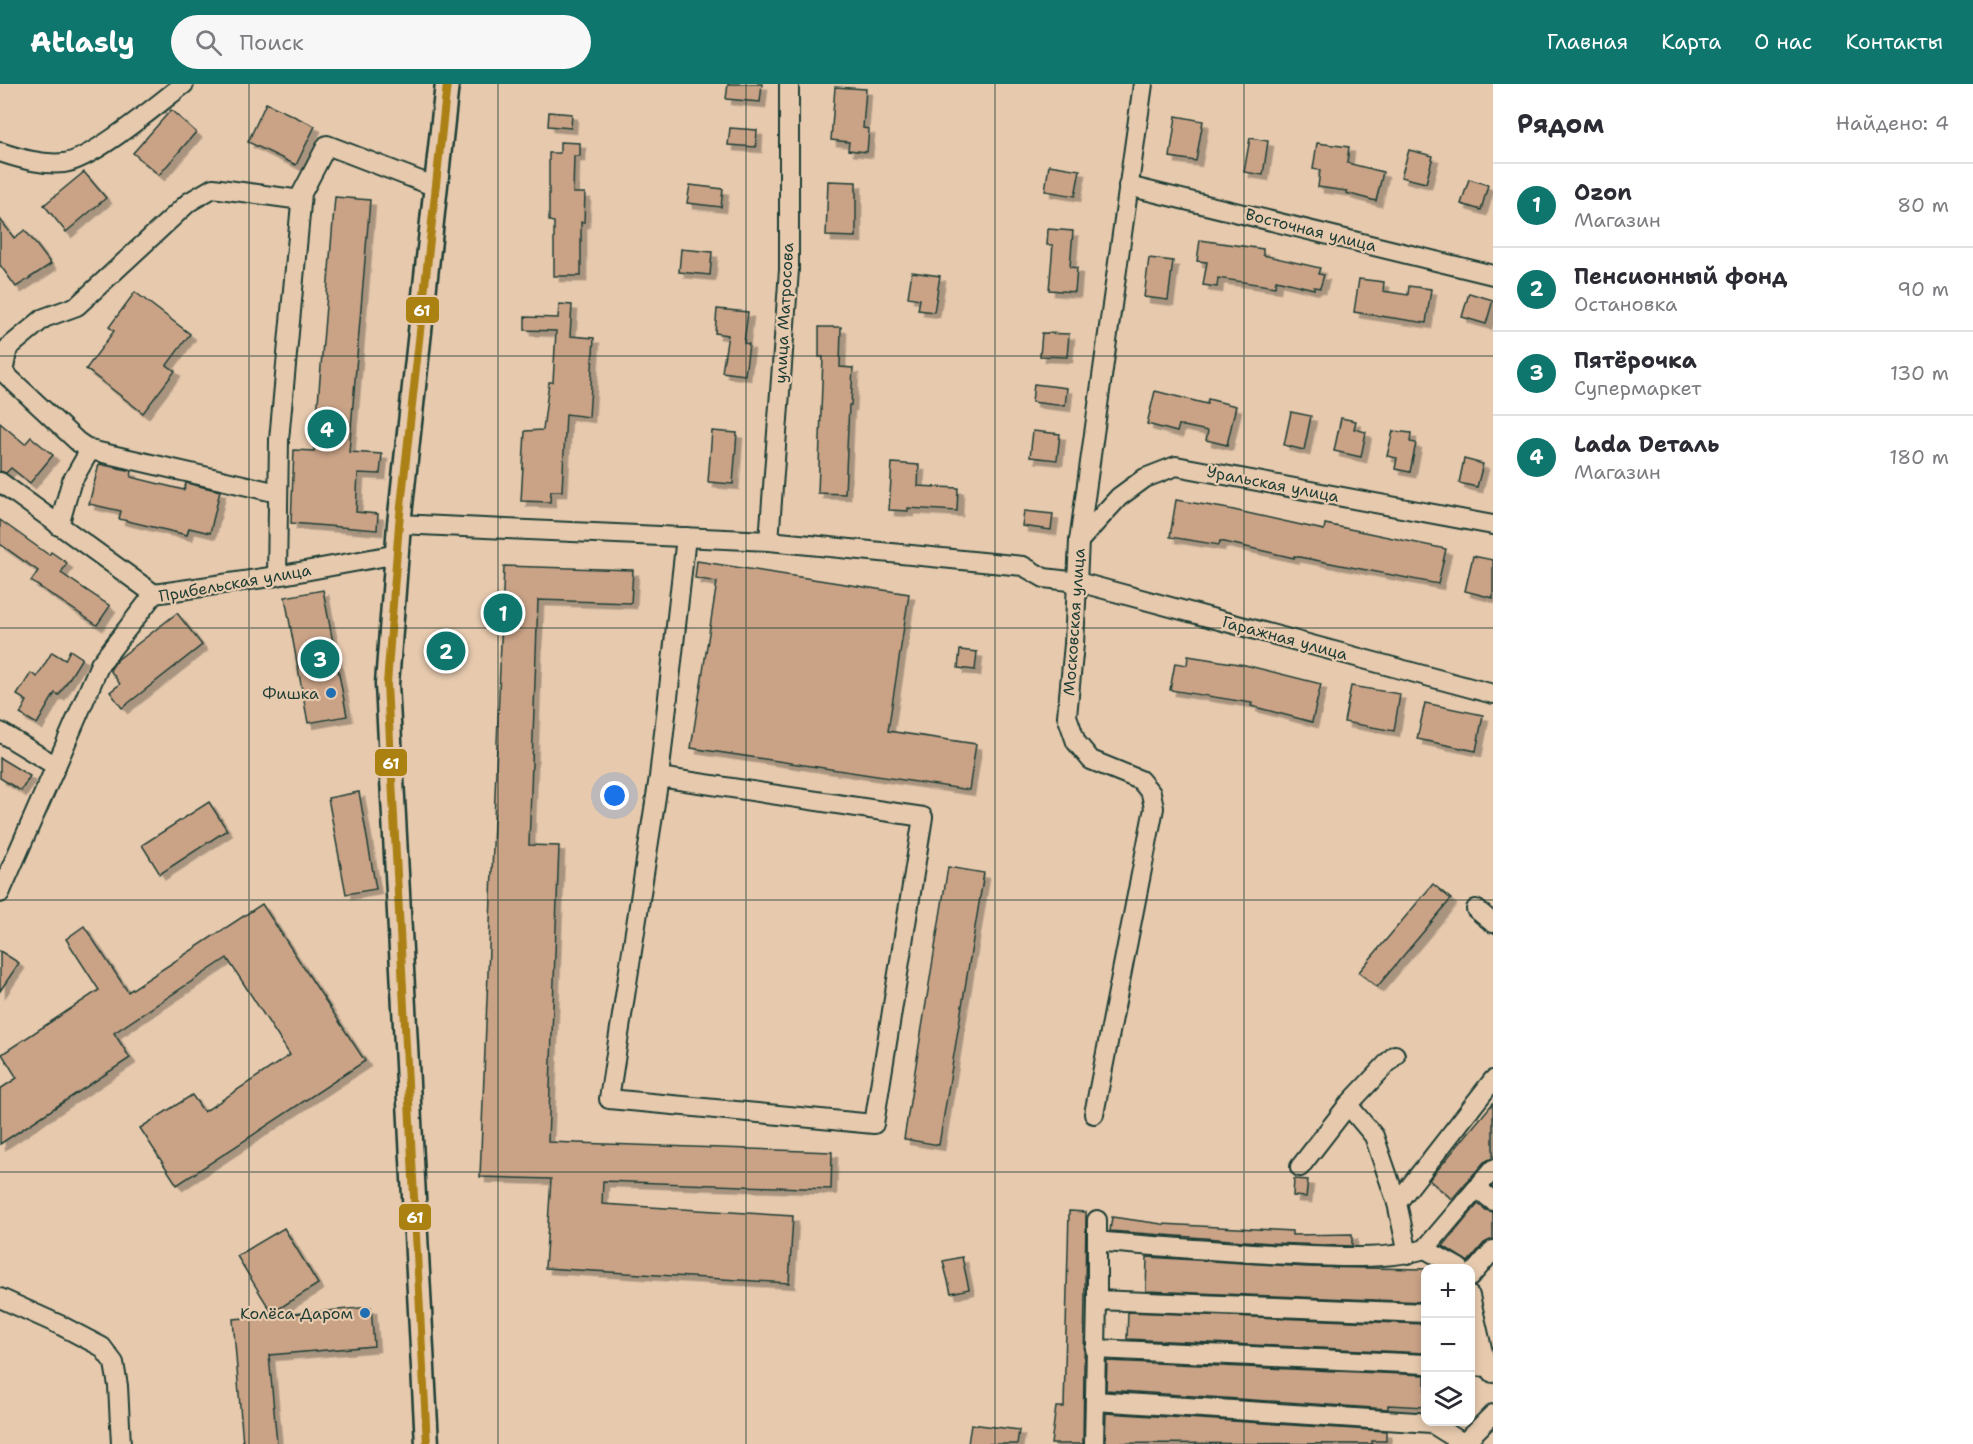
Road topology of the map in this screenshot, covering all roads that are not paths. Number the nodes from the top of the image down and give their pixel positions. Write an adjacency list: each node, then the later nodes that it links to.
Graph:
1 (184, 84): 5 (street)
2 (447, 84): 7 (main road)
3 (789, 84): 17 (street, улица Матросова)
4 (1143, 84): 6 (street, Московская улица)
5 (0, 152)
6 (1128, 186): 9 (street, Восточная улица); 18 (street, Московская улица)
7 (436, 187): 8 (street); 13 (main road)
8 (301, 200): 10 (street); 12 (street)
9 (1493, 275)
10 (90, 450): 12 (street); 15 (street)
11 (0, 482): 15 (street)
12 (278, 493): 20 (street)
13 (399, 524): 16 (street, Гаражная улица); 19 (main road)
14 (1493, 525): 18 (street, Уральская улица)
15 (59, 526): 22 (street)
16 (686, 537): 17 (street, Гаражная улица); 26 (street)
17 (769, 541): 21 (street, Гаражная улица)
18 (1079, 541): 21 (street, Московская улица)
19 (398, 554): 20 (street, Прибельская улица); 56 (main road)
20 (277, 576): 22 (street, Прибельская улица)
21 (1078, 582): 23 (street, Гаражная улица); 33 (street, Московская улица)
22 (154, 594): 25 (street, Прибельская улица)
23 (1493, 694)
24 (0, 732): 25 (street)
25 (56, 766): 27 (street, Прибельская улица)
26 (659, 777): 26 (street)
27 (0, 893)
28 (1476, 909): 29 (street)
29 (1493, 922)
30 (1395, 1055): 32 (street)
31 (1493, 1080): 38 (street)
32 (1348, 1105): 34 (street); 38 (street)
33 (1094, 1114)
34 (1300, 1167)
35 (1493, 1169): 36 (street)
36 (1477, 1188): 37 (street); 42 (street)
37 (1493, 1201)
38 (1397, 1203): 42 (street)
39 (1097, 1220): 40 (street)
40 (1096, 1242): 42 (street); 46 (street)
41 (1493, 1250): 44 (street)
42 (1417, 1251): 43 (street)
43 (1447, 1264)
44 (1475, 1271)
45 (0, 1298): 55 (street)
46 (1097, 1300): 47 (street); 49 (street)
47 (1421, 1313)
48 (1474, 1318): 52 (street)
49 (1095, 1349): 50 (street); 53 (street)
50 (1421, 1364)
51 (1475, 1367): 52 (street)
52 (1491, 1370)
53 (1095, 1401): 57 (street); 58 (street)
54 (1493, 1414): 58 (street)
55 (121, 1444)
56 (427, 1444)
57 (1094, 1444)
58 (1463, 1444)

